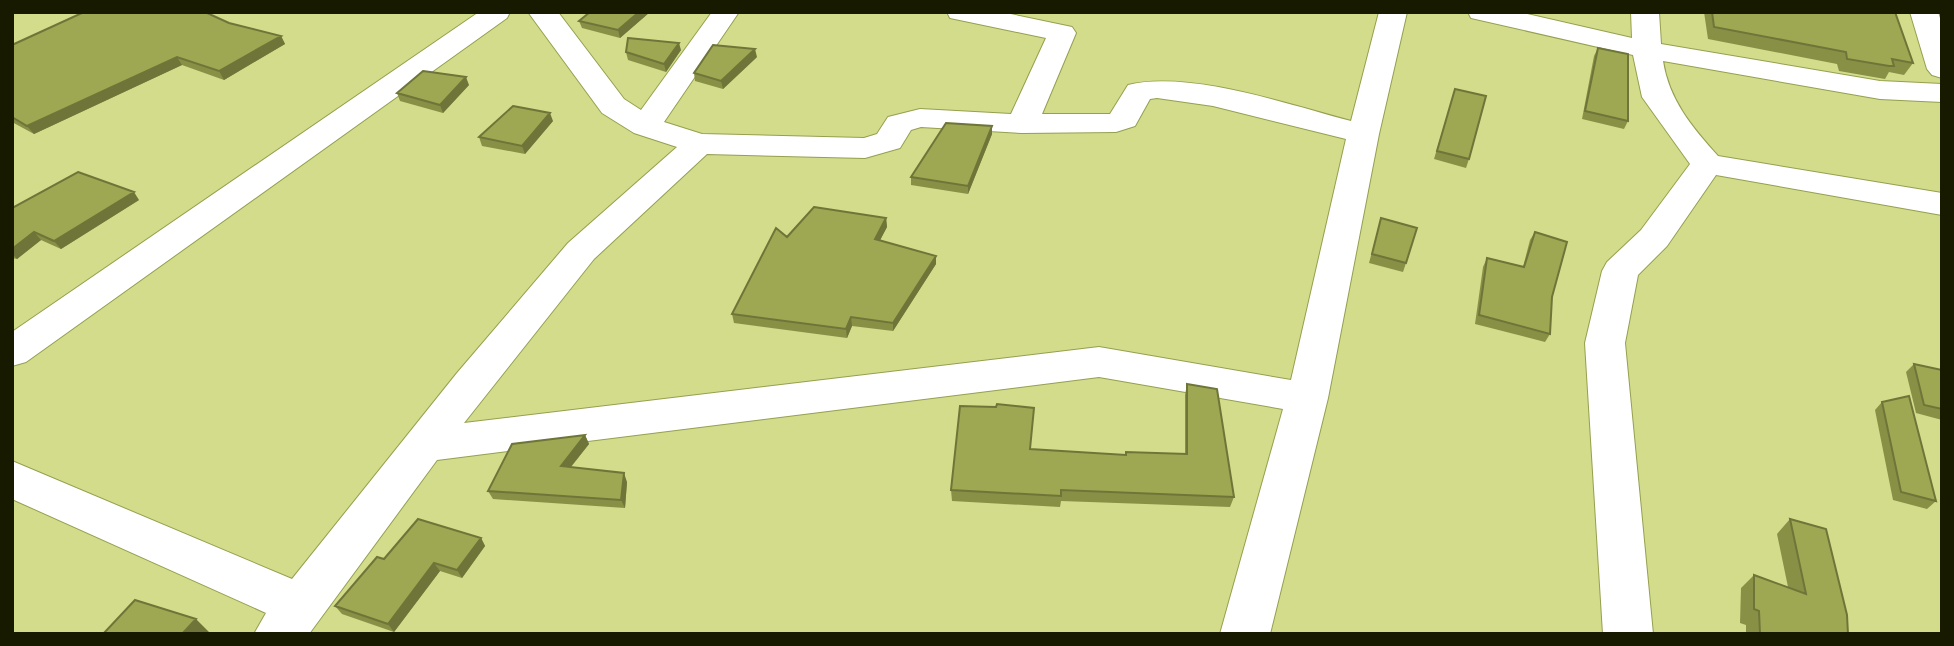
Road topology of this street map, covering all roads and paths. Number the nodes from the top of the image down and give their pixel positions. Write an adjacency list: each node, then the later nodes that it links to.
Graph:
1 (497, 12): 19 (street)
2 (541, 12): 14 (street)
3 (726, 12): 14 (street)
4 (960, 12): 9 (street)
5 (1394, 12): 15 (street)
6 (1481, 12): 10 (street)
7 (1645, 12): 10 (street)
8 (1924, 12): 11 (street)
9 (1069, 23): 13 (street)
10 (1647, 50): 12 (street); 17 (street)
11 (1942, 69)
12 (1942, 93)
13 (1022, 124): 15 (street); 16 (street)
14 (645, 126): 16 (street)
15 (1363, 134): 20 (street)
16 (699, 144): 21 (street)
17 (1707, 164): 18 (street); 25 (street)
18 (1942, 204)
19 (12, 352)
20 (1307, 398): 21 (street); 24 (street)
21 (425, 445): 23 (street)
22 (12, 479): 23 (street)
23 (291, 620)
24 (1245, 634)
25 (1628, 634)

